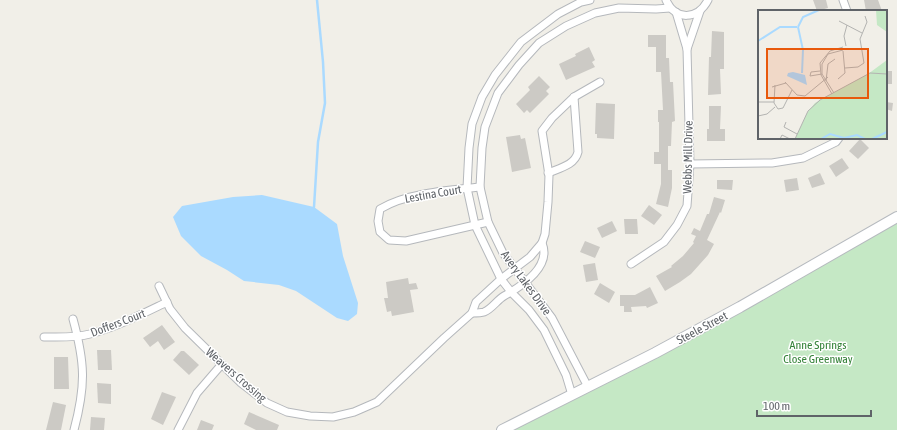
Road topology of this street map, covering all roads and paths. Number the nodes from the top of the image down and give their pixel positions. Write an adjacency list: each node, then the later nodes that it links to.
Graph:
1 (590, 0): 10 (street)
2 (666, 0): 5 (street, Webbs Mill Drive)
3 (708, 0): 7 (street, Webbs Mill Drive)
4 (843, 0): 6 (street)
5 (673, 10): 7 (street, Avery Lakes Drive); 8 (street, Webbs Mill Drive); 11 (street, Avery Lakes Drive)
6 (847, 10)
7 (700, 11): 8 (street, Webbs Mill Drive)
8 (687, 49): 14 (street, Webbs Mill Drive)
9 (600, 82): 12 (street)
10 (487, 88): 11 (street); 17 (street)
11 (498, 93): 16 (street, Avery Lakes Drive)
12 (574, 97): 15 (street, Weavers Crossing); 15 (street)
13 (838, 139): 14 (street)
14 (690, 164): 22 (street, Webbs Mill Drive)
15 (548, 173): 21 (street, Weavers Crossing)
16 (480, 187): 17 (street); 19 (street, Avery Lakes Drive)
17 (467, 188): 20 (street, Avery Lakes Drive); 20 (street, Lestina Court)
18 (897, 217): 34 (street, Steele Street)
19 (488, 222): 20 (street); 23 (street, Avery Lakes Drive)
20 (476, 225): 24 (street, Avery Lakes Drive)
21 (542, 243): 23 (street, Weavers Crossing); 25 (street, Weavers Crossing)
22 (630, 264)
23 (515, 269): 24 (street, Weavers Crossing); 25 (street, Avery Lakes Drive)
24 (501, 279): 27 (street, Avery Lakes Drive); 29 (street, Weavers Crossing)
25 (525, 282): 27 (street, Weavers Crossing); 34 (street, Avery Lakes Drive)
26 (159, 286): 28 (street, Weavers Crossing)
27 (512, 293): 29 (street, Weavers Crossing); 35 (street, Avery Lakes Drive)
28 (167, 302): 31 (street, Doffers Court); 33 (street, Weavers Crossing)
29 (472, 314): 33 (street, Weavers Crossing)
30 (73, 319): 31 (street)
31 (78, 336): 32 (street, Doffers Court); 36 (street)
32 (44, 337)
33 (222, 364): 37 (street)
34 (588, 387): 35 (street, Steele Street)
35 (572, 395): 38 (street, Steele Street)
36 (74, 430)
37 (178, 430)
38 (502, 430)

